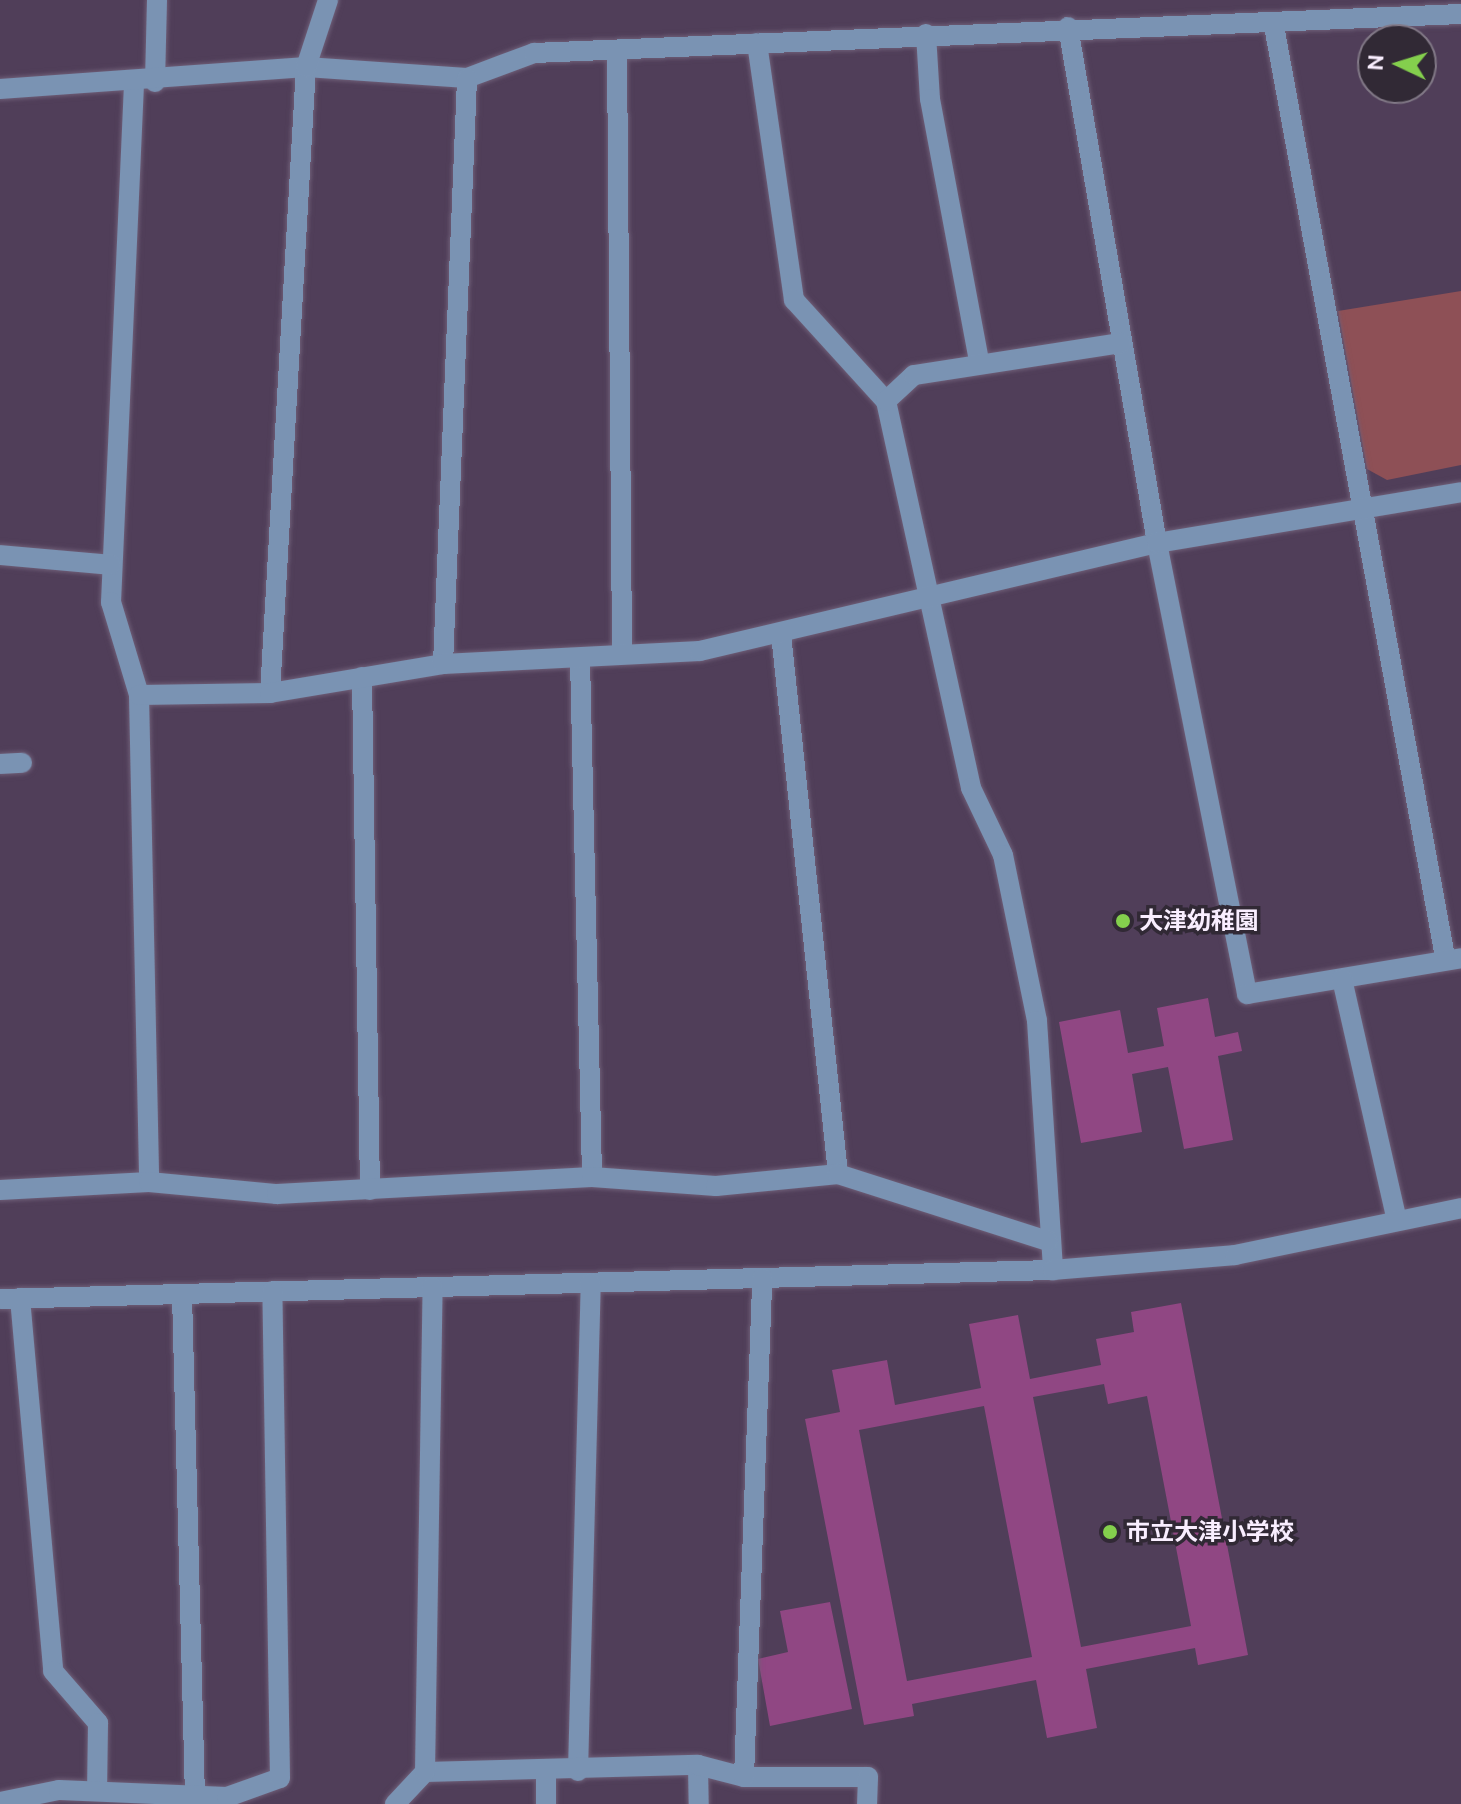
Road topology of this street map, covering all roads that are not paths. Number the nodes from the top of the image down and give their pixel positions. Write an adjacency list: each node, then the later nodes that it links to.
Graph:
1 (157, 0): 11 (street)
2 (328, 0): 9 (street)
3 (1461, 14): 4 (street)
4 (1274, 26): 5 (street); 18 (street)
5 (1068, 27): 6 (street); 14 (street)
6 (926, 34): 7 (street); 15 (street)
7 (757, 43): 8 (street); 16 (street)
8 (617, 52): 10 (street); 24 (street)
9 (306, 67): 10 (street); 11 (street); 28 (street)
10 (467, 78): 26 (street)
11 (155, 82): 12 (street)
12 (134, 84): 13 (street); 21 (street)
13 (0, 89)
14 (1121, 343): 15 (street); 19 (street)
15 (979, 362): 16 (street)
16 (886, 401): 22 (street)
17 (1461, 492): 18 (street)
18 (1364, 508): 19 (street); 32 (street)
19 (1157, 543): 22 (street); 33 (street)
20 (0, 555): 21 (street)
21 (111, 565): 29 (street)
22 (932, 593): 23 (street); 41 (street)
23 (781, 634): 24 (street); 34 (street)
24 (622, 651): 25 (street)
25 (580, 659): 26 (street); 35 (street)
26 (443, 664): 27 (street)
27 (362, 677): 28 (street); 38 (street)
28 (270, 693): 29 (street)
29 (139, 695): 36 (street)
30 (22, 763): 31 (street)
31 (0, 764)
32 (1453, 958): 33 (street)
33 (1342, 979): 40 (street)
34 (838, 1174): 35 (street); 41 (street)
35 (592, 1177): 38 (street)
36 (149, 1182): 37 (street); 38 (street)
37 (0, 1190)
38 (370, 1190)
39 (1461, 1208): 40 (street)
40 (1397, 1221): 42 (street)
41 (1048, 1241): 42 (street)
42 (1053, 1270): 43 (street)
43 (762, 1278): 44 (street); 53 (street)
44 (591, 1283): 45 (street); 50 (street)
45 (433, 1287): 46 (street); 51 (street)
46 (272, 1291): 47 (street); 56 (street)
47 (182, 1294): 48 (street); 55 (street)
48 (10, 1298): 54 (street)
49 (698, 1765): 50 (street); 53 (street); 60 (street)
50 (578, 1771): 52 (street)
51 (425, 1772): 52 (street); 58 (street)
52 (546, 1774): 59 (street)
53 (744, 1777): 61 (street)
54 (97, 1791): 55 (street); 57 (street)
55 (195, 1796): 56 (street)
56 (227, 1801)
57 (0, 1802)
58 (395, 1804)
59 (546, 1804)
60 (699, 1804)
61 (867, 1804)

